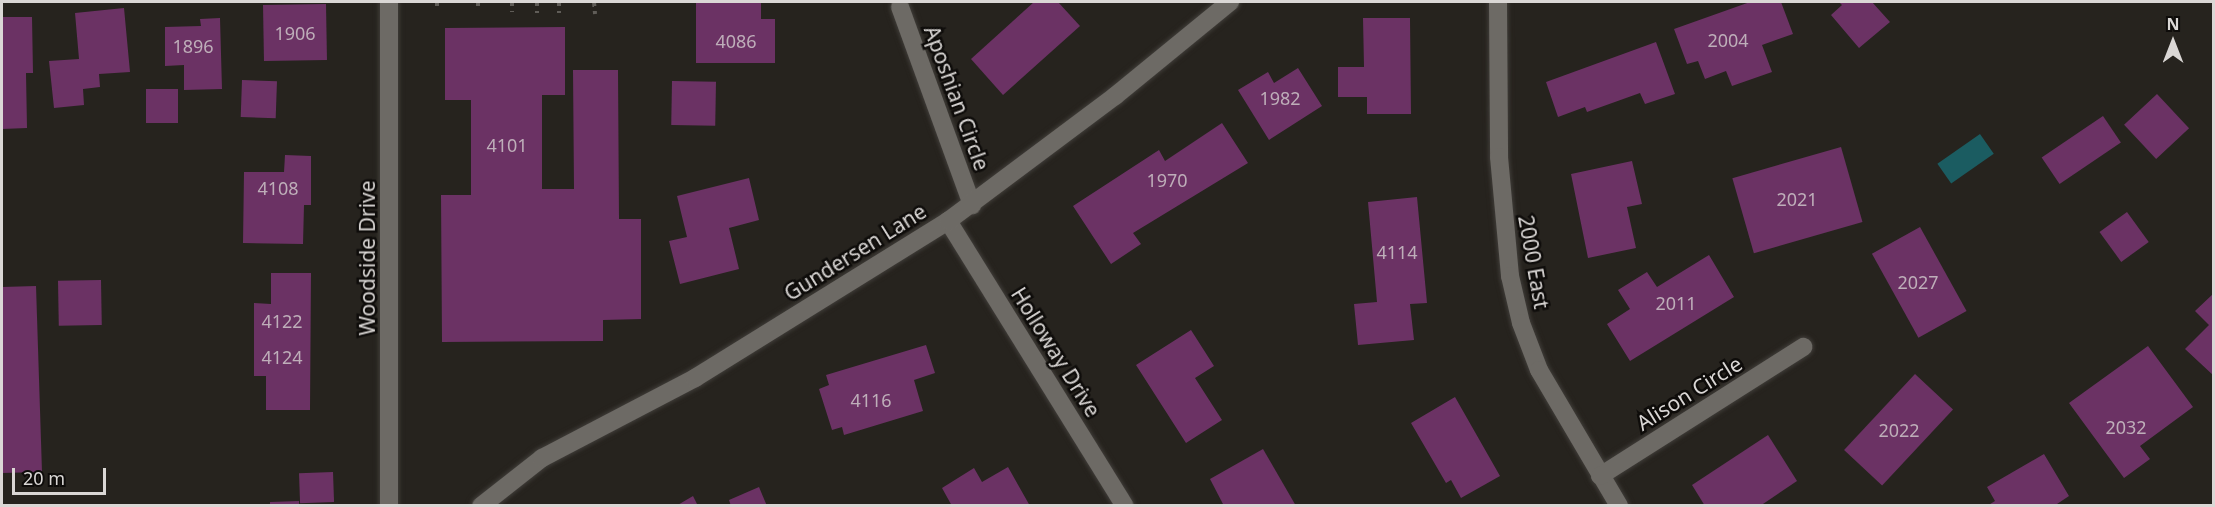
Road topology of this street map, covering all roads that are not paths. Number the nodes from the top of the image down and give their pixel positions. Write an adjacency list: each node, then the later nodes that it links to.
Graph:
1 (1230, 2): 5 (street, Gundersen Lane)
2 (1498, 2): 8 (street, 2000 East)
3 (390, 6): 9 (street, Woodside Drive)
4 (900, 7): 5 (street, Aposhian Circle)
5 (972, 205): 6 (street, Gundersen Lane)
6 (948, 221): 10 (street, Gundersen Lane); 11 (street, Holloway Drive)
7 (1803, 347): 8 (street, Alison Circle)
8 (1600, 476): 12 (street, 2000 East)
9 (389, 506)
10 (481, 506)
11 (1125, 506)
12 (1619, 506)

